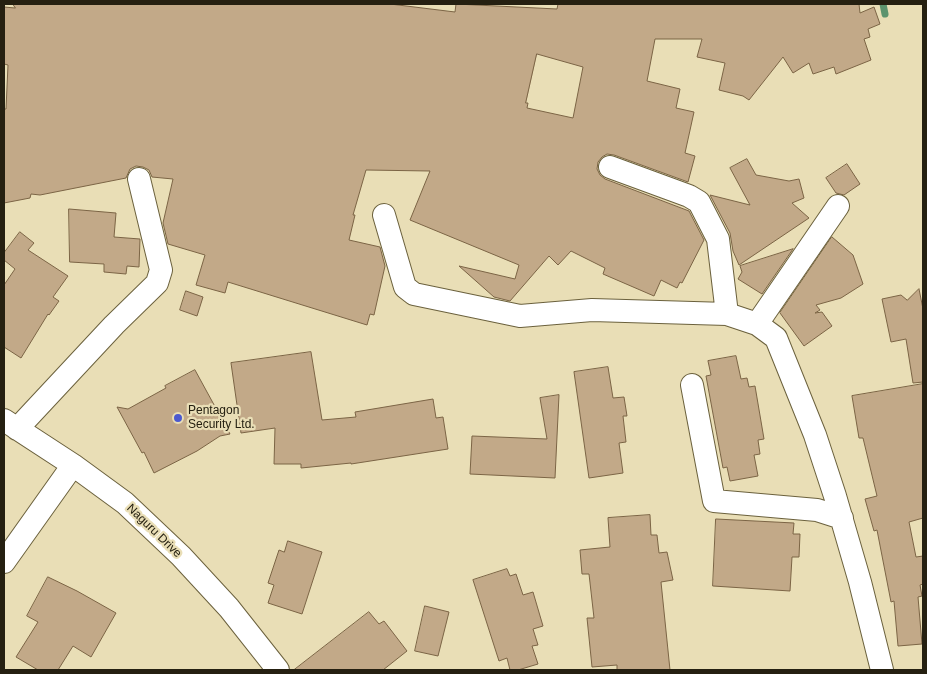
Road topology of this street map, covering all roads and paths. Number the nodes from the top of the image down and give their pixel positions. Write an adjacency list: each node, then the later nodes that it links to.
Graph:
1 (610, 167): 5 (street)
2 (139, 179): 8 (street)
3 (838, 206): 6 (street)
4 (384, 215): 5 (street)
5 (727, 314): 6 (street)
6 (757, 324): 10 (street)
7 (692, 385): 10 (street)
8 (10, 424): 9 (street, Naguru Drive)
9 (73, 465): 11 (street); 12 (street, Naguru Drive)
10 (842, 518): 13 (street)
11 (4, 562)
12 (278, 670)
13 (882, 670)

